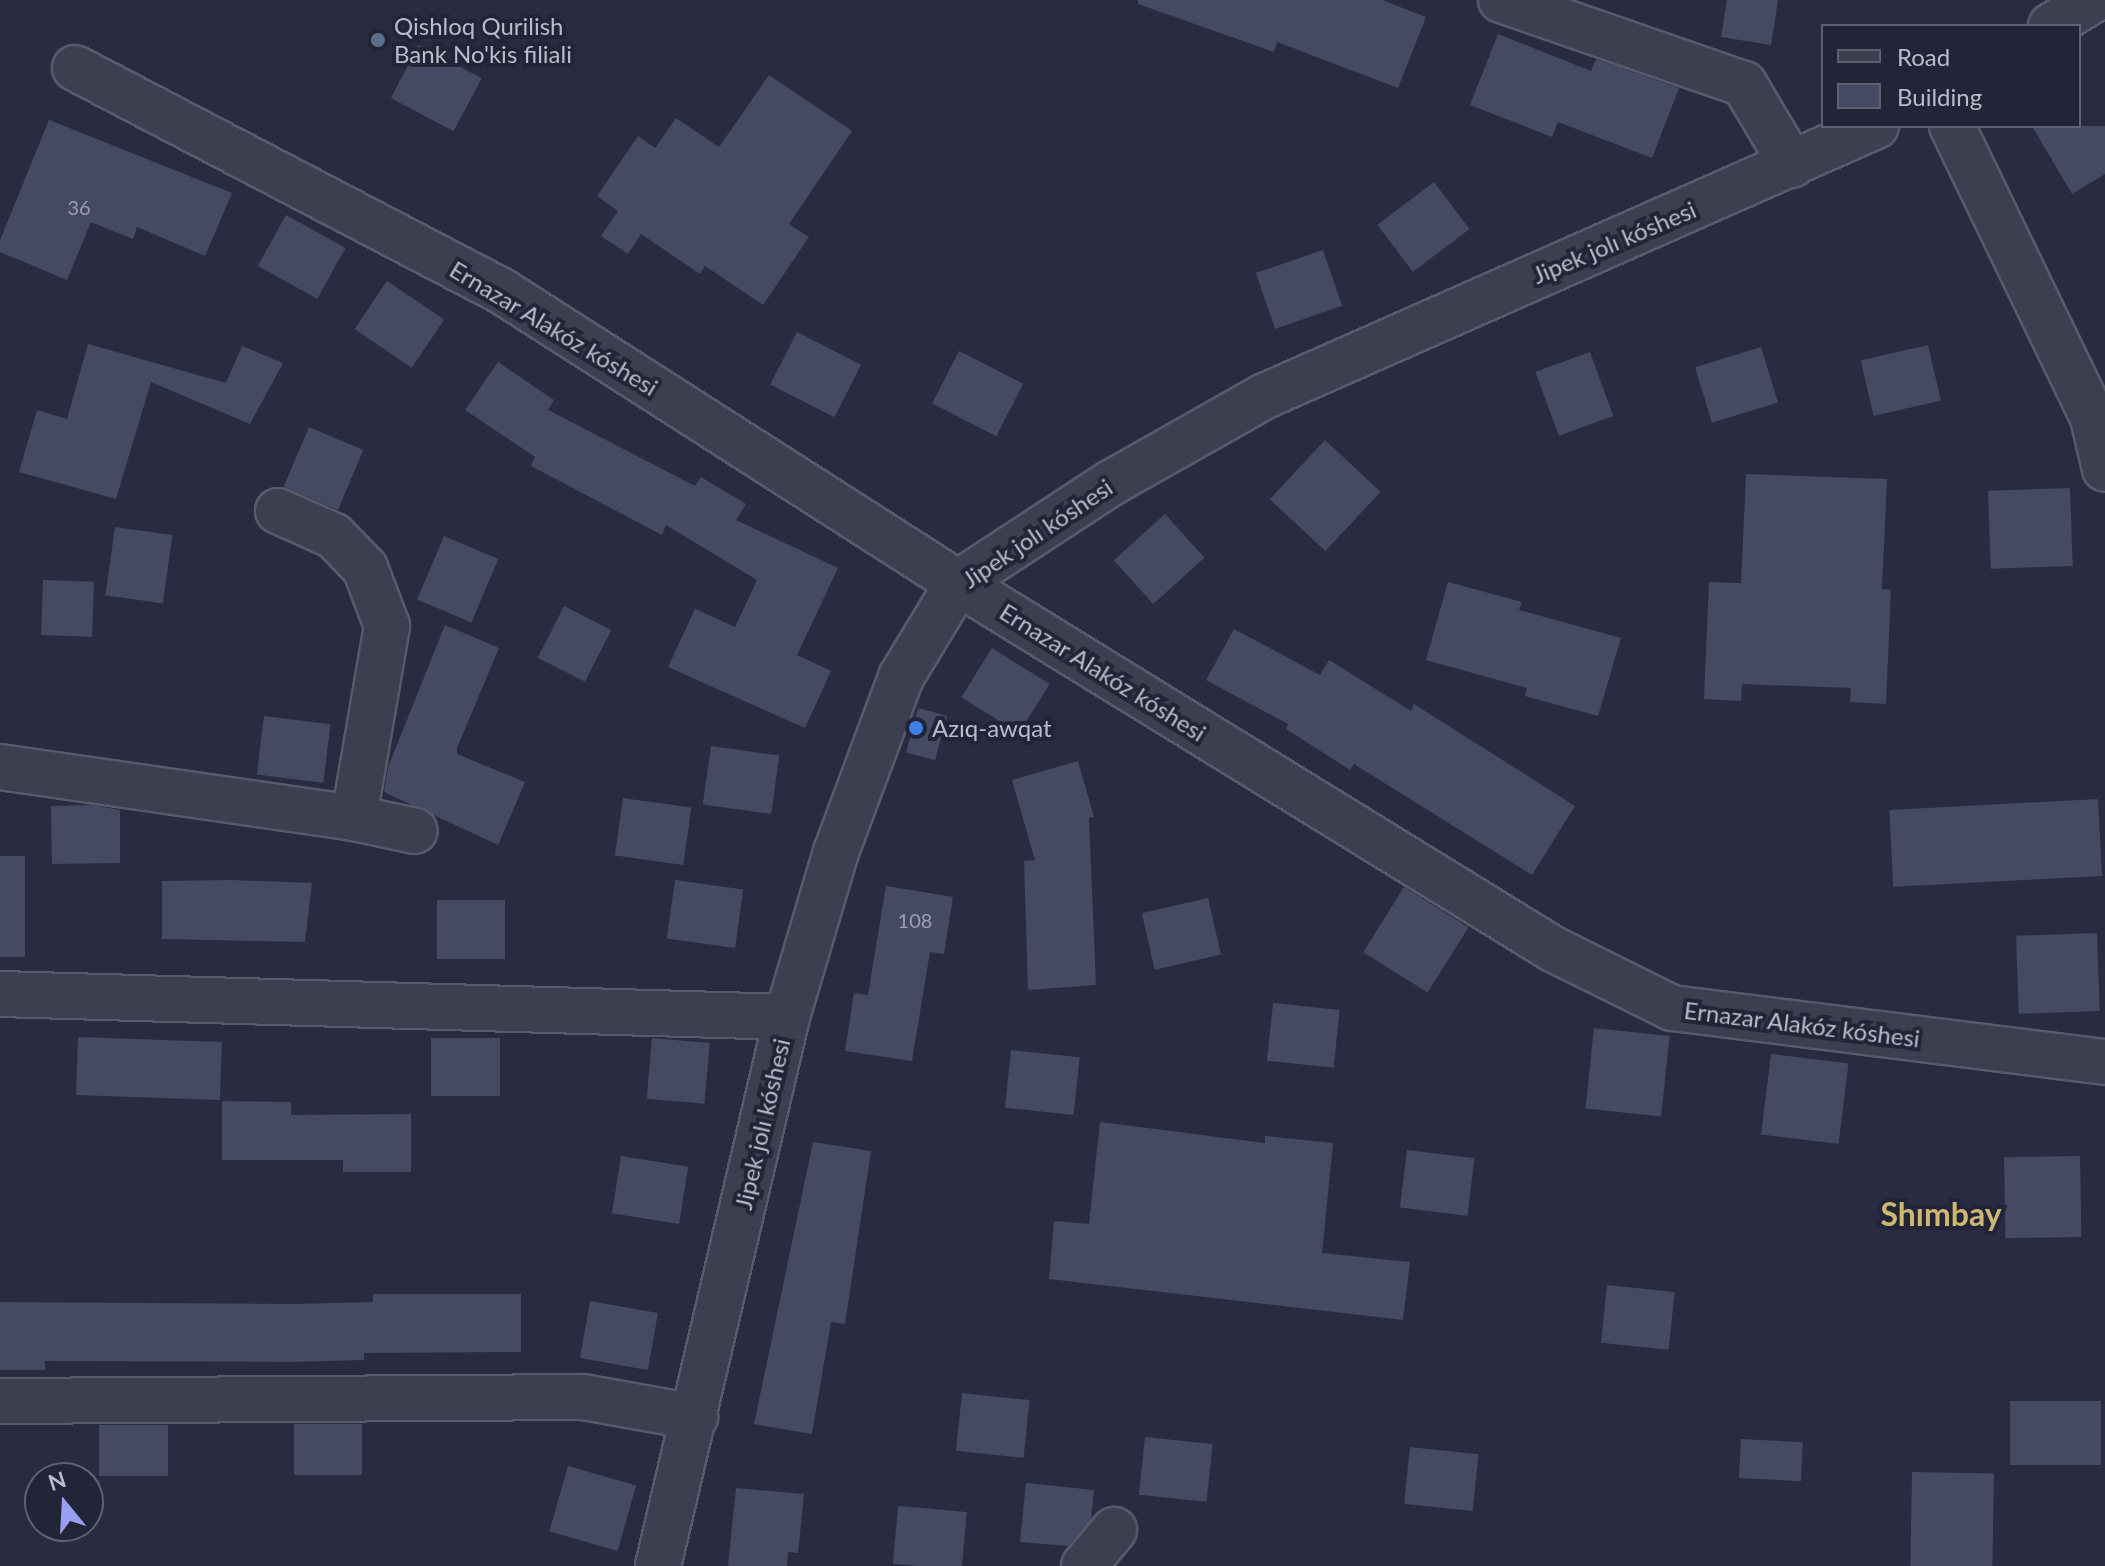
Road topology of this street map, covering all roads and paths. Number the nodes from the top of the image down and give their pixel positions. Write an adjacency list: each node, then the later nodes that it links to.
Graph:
1 (1501, 0): 7 (street)
2 (2093, 0): 3 (street)
3 (2054, 24)
4 (75, 68): 11 (street, Ernazar Alakóz kóshesi)
5 (1872, 128): 7 (street, Jipek jolı kóshesi)
6 (1953, 128): 8 (street)
7 (1792, 165): 11 (street, Jipek jolı kóshesi)
8 (2099, 418): 9 (street)
9 (2105, 469)
10 (278, 511): 13 (street)
11 (958, 583): 16 (street, Jipek jolı kóshesi); 17 (street, Ernazar Alakóz kóshesi)
12 (0, 767): 13 (street)
13 (354, 818): 14 (street)
14 (415, 831)
15 (0, 994): 16 (street)
16 (787, 1017): 19 (street, Jipek jolı kóshesi)
17 (2105, 1062)
18 (0, 1401): 19 (street)
19 (695, 1417): 21 (street, Jipek jolı kóshesi)
20 (1114, 1530): 22 (street)
21 (658, 1566)
22 (1084, 1566)

